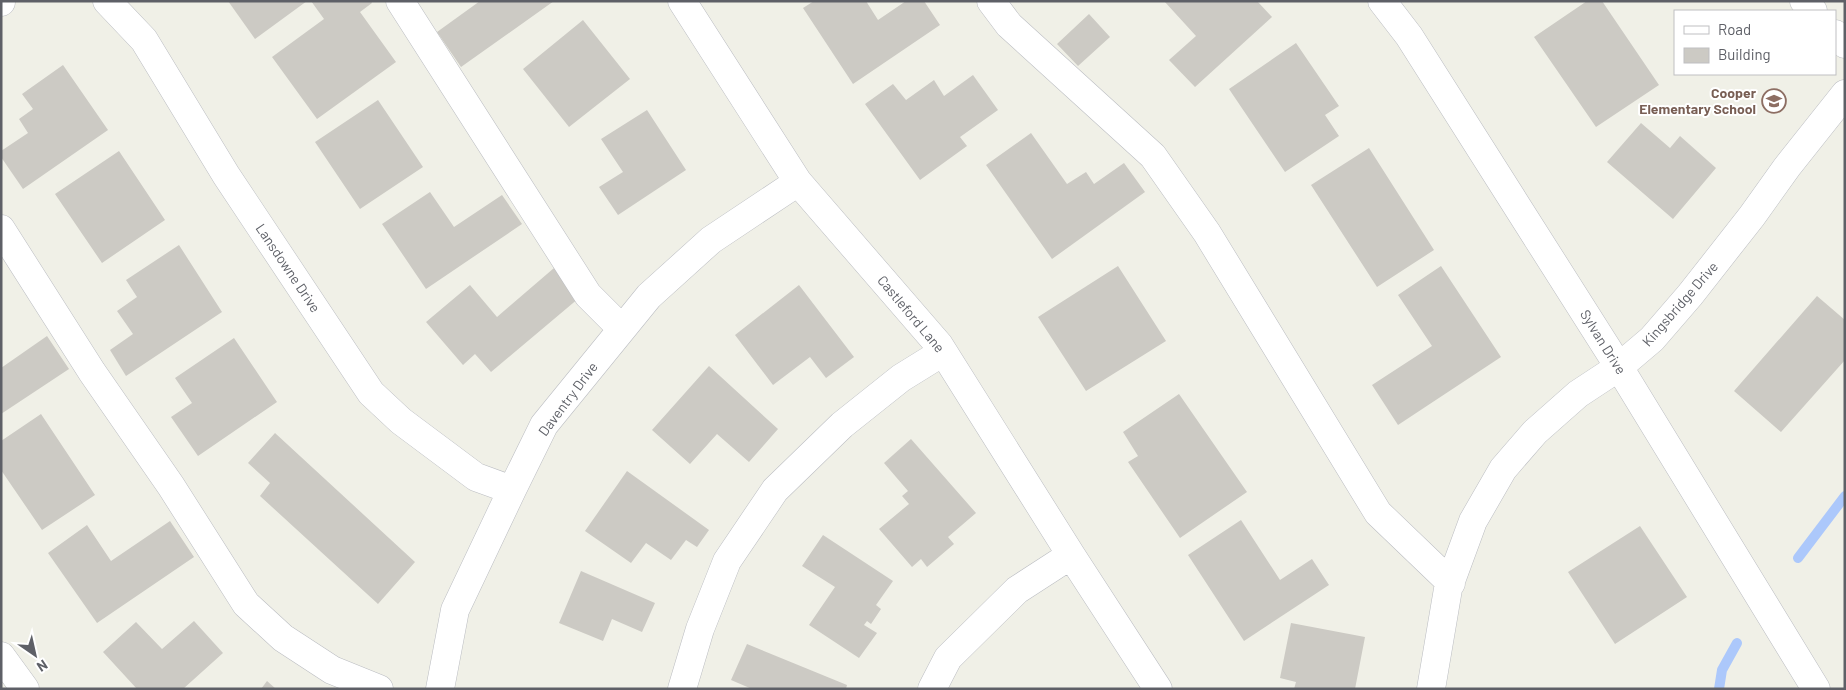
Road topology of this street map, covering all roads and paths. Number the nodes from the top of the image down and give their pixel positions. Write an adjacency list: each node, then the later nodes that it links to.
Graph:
1 (106, 1): 14 (street, Lansdowne Drive)
2 (400, 1): 11 (street)
3 (682, 1): 9 (street, Castleford Lane)
4 (991, 1): 16 (street)
5 (1382, 1): 13 (street, Sylvan Drive)
6 (1836, 35): 7 (street)
7 (1845, 44)
8 (1845, 94): 13 (street, Kingsbridge Drive)
9 (798, 182): 11 (street, Daventry Drive); 12 (street, Castleford Lane)
10 (1, 229): 19 (street)
11 (622, 329): 14 (street, Daventry Drive)
12 (943, 352): 15 (street, Castleford Lane); 21 (street)
13 (1619, 367): 16 (street, Kingsbridge Drive); 25 (street, Sylvan Drive)
14 (512, 490): 20 (street, Daventry Drive)
15 (1071, 555): 22 (street); 23 (street, Castleford Lane)
16 (1451, 582): 24 (street, Kingsbridge Drive)
17 (1, 656): 18 (street)
18 (25, 689)
19 (379, 689)
20 (440, 689)
21 (682, 689)
22 (932, 689)
23 (1158, 689)
24 (1432, 689)
25 (1816, 689)

